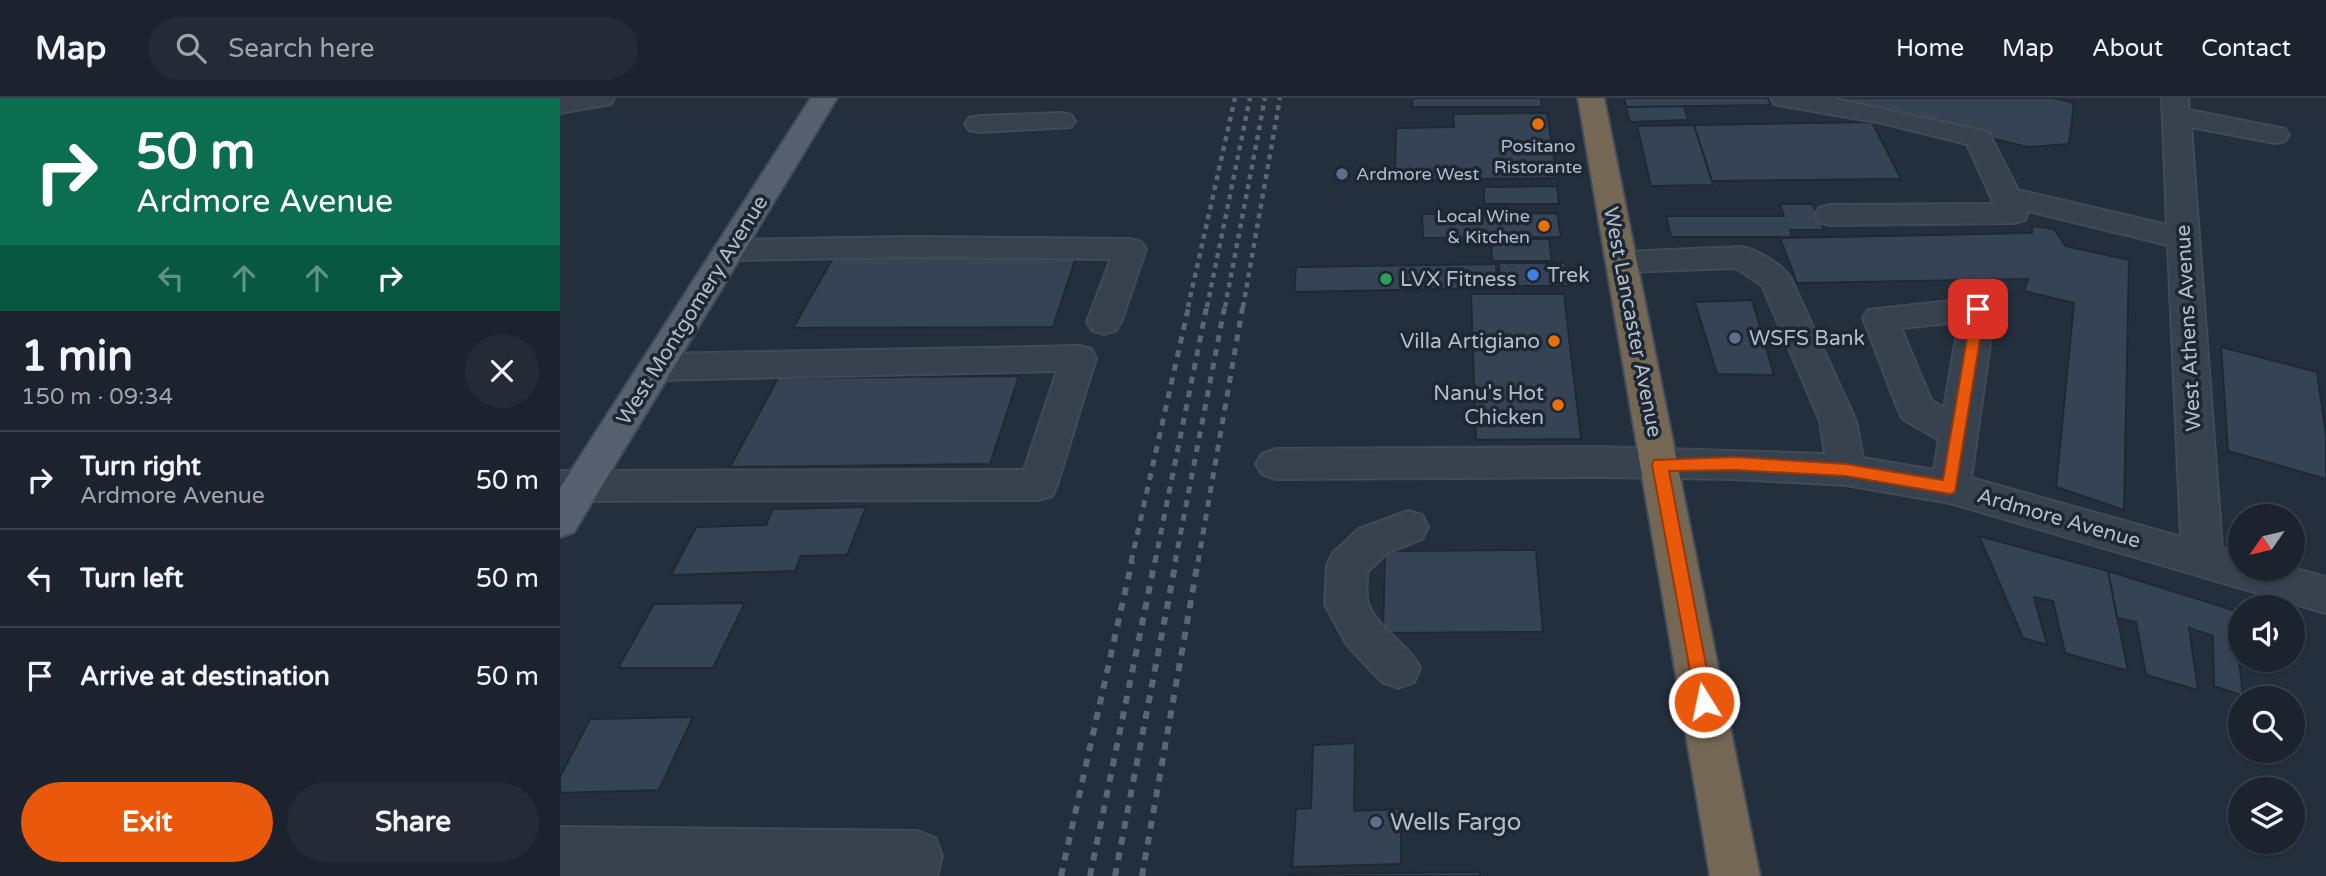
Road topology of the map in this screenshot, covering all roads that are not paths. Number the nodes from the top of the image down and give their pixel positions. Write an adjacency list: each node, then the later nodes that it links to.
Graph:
1 (601, 98): 5 (street)
2 (824, 98): 13 (main road, West Montgomery Avenue)
3 (1591, 98): 14 (highway, West Lancaster Avenue)
4 (1784, 98): 10 (street)
5 (560, 105)
6 (2175, 107): 9 (street); 12 (street, West Athens Avenue)
7 (1061, 121): 8 (street)
8 (979, 124)
9 (2275, 135)
10 (2008, 197): 11 (street); 12 (street)
11 (1830, 215)
12 (2183, 239): 25 (street, West Athens Avenue)
13 (729, 250): 15 (street); 16 (main road, West Montgomery Avenue)
14 (1622, 262): 19 (highway, West Lancaster Avenue); 20 (street)
15 (1104, 322)
16 (656, 368): 21 (main road, West Montgomery Avenue); 21 (street)
17 (1958, 434): 22 (street)
18 (1275, 464): 19 (street, Ardmore Avenue)
19 (1660, 465): 20 (street, Ardmore Avenue); 30 (highway, West Lancaster Avenue)
20 (1846, 470): 22 (street, Ardmore Avenue)
21 (572, 486): 23 (main road, West Montgomery Avenue)
22 (1950, 488): 25 (street, Ardmore Avenue)
23 (560, 521)
24 (1408, 527): 27 (street)
25 (2202, 558): 26 (street, Ardmore Avenue)
26 (2326, 596)
27 (1398, 668)
28 (560, 852): 29 (street)
29 (912, 876)
30 (1735, 876)

